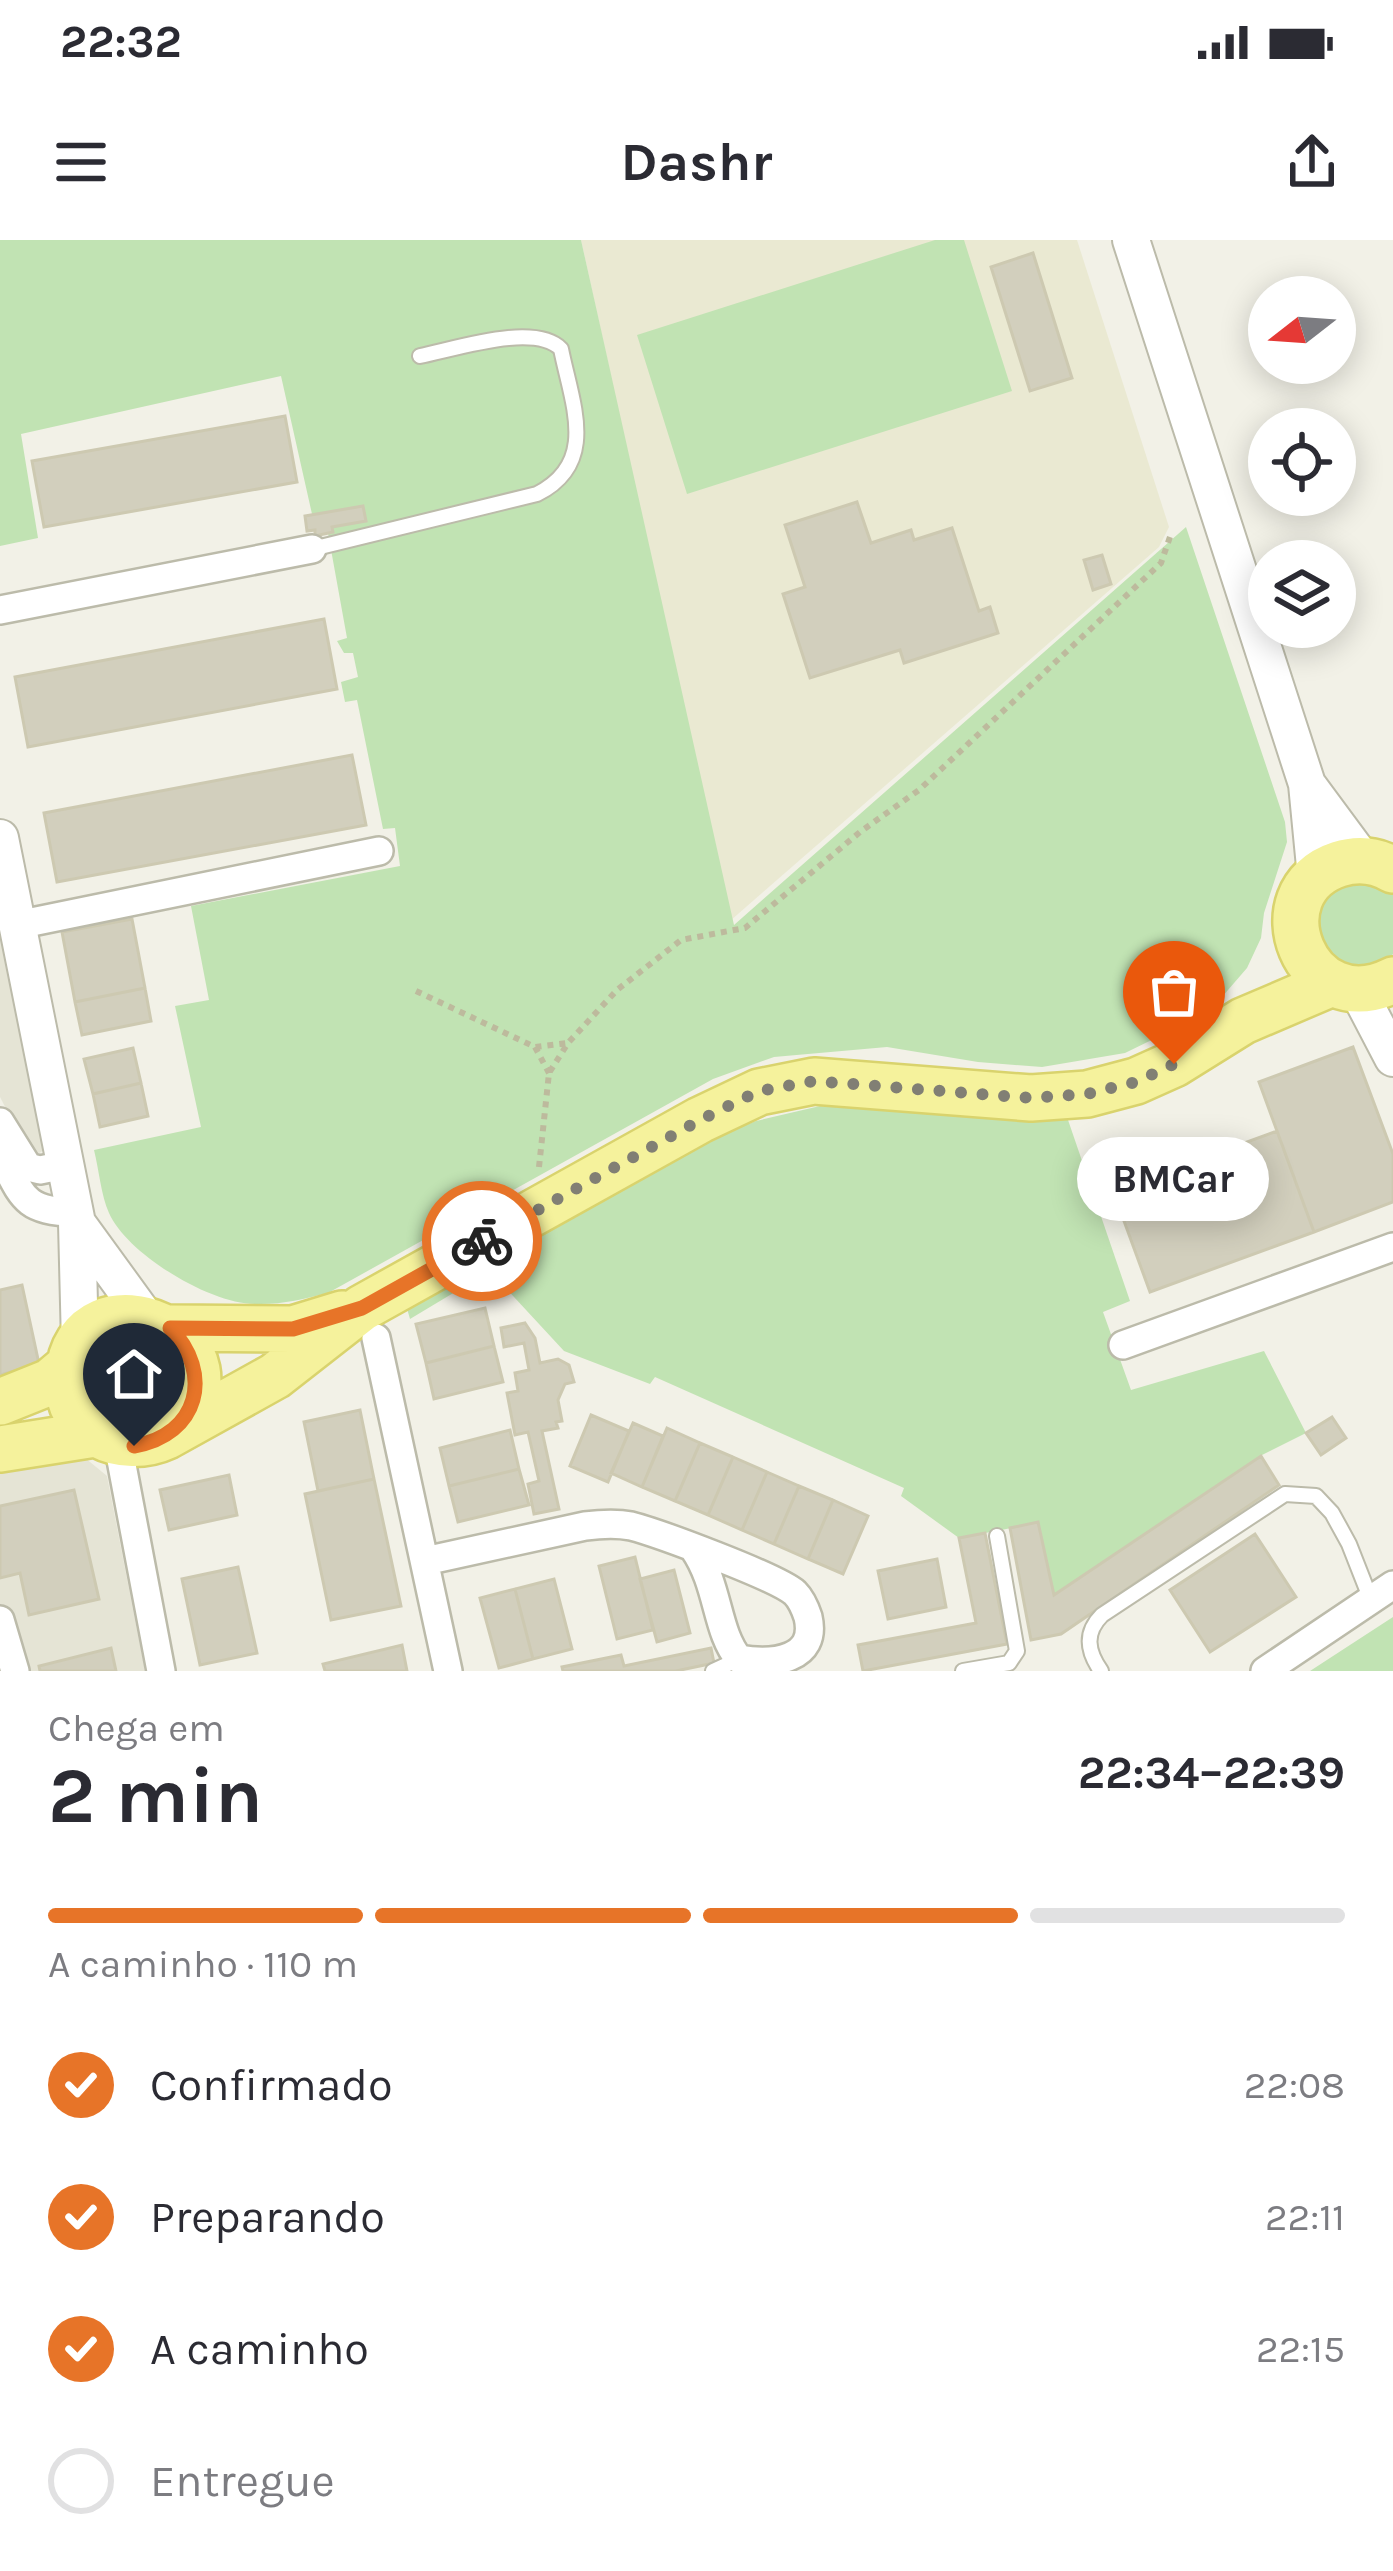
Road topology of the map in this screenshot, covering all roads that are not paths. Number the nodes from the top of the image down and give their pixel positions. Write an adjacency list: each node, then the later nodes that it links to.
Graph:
1 (1131, 240): 5 (street)
2 (420, 356): 3 (lane)
3 (312, 549): 4 (street)
4 (0, 610)
5 (1307, 784): 8 (street); 9 (street)
6 (0, 838): 10 (street)
7 (379, 851): 10 (street)
8 (1384, 865): 9 (main road)
9 (1316, 877): 11 (main road)
10 (17, 925): 17 (street)
11 (1299, 946): 12 (main road); 13 (main road)
12 (1361, 984): 13 (main road); 14 (street)
13 (1243, 1021): 21 (main road)
14 (1393, 1058)
15 (0, 1122): 17 (street)
16 (0, 1154): 18 (street)
17 (65, 1166): 18 (street)
18 (75, 1218): 20 (street); 23 (street)
19 (1393, 1246): 22 (street)
20 (158, 1323): 21 (main road); 23 (main road); 25 (main road)
21 (369, 1323): 25 (main road); 30 (street)
22 (1123, 1346)
23 (75, 1355): 24 (main road); 26 (main road)
24 (0, 1402)
25 (166, 1436): 26 (main road)
26 (106, 1439): 27 (main road); 35 (street)
27 (0, 1449)
28 (997, 1536): 37 (lane)
29 (694, 1549): 30 (street); 33 (street); 33 (street)
30 (425, 1561): 36 (street)
31 (1382, 1592): 38 (lane); 39 (street)
32 (0, 1620): 34 (street)
33 (726, 1665)
34 (15, 1671)
35 (161, 1671)
36 (448, 1671)
37 (963, 1671)
38 (1101, 1671)
39 (1265, 1671)

